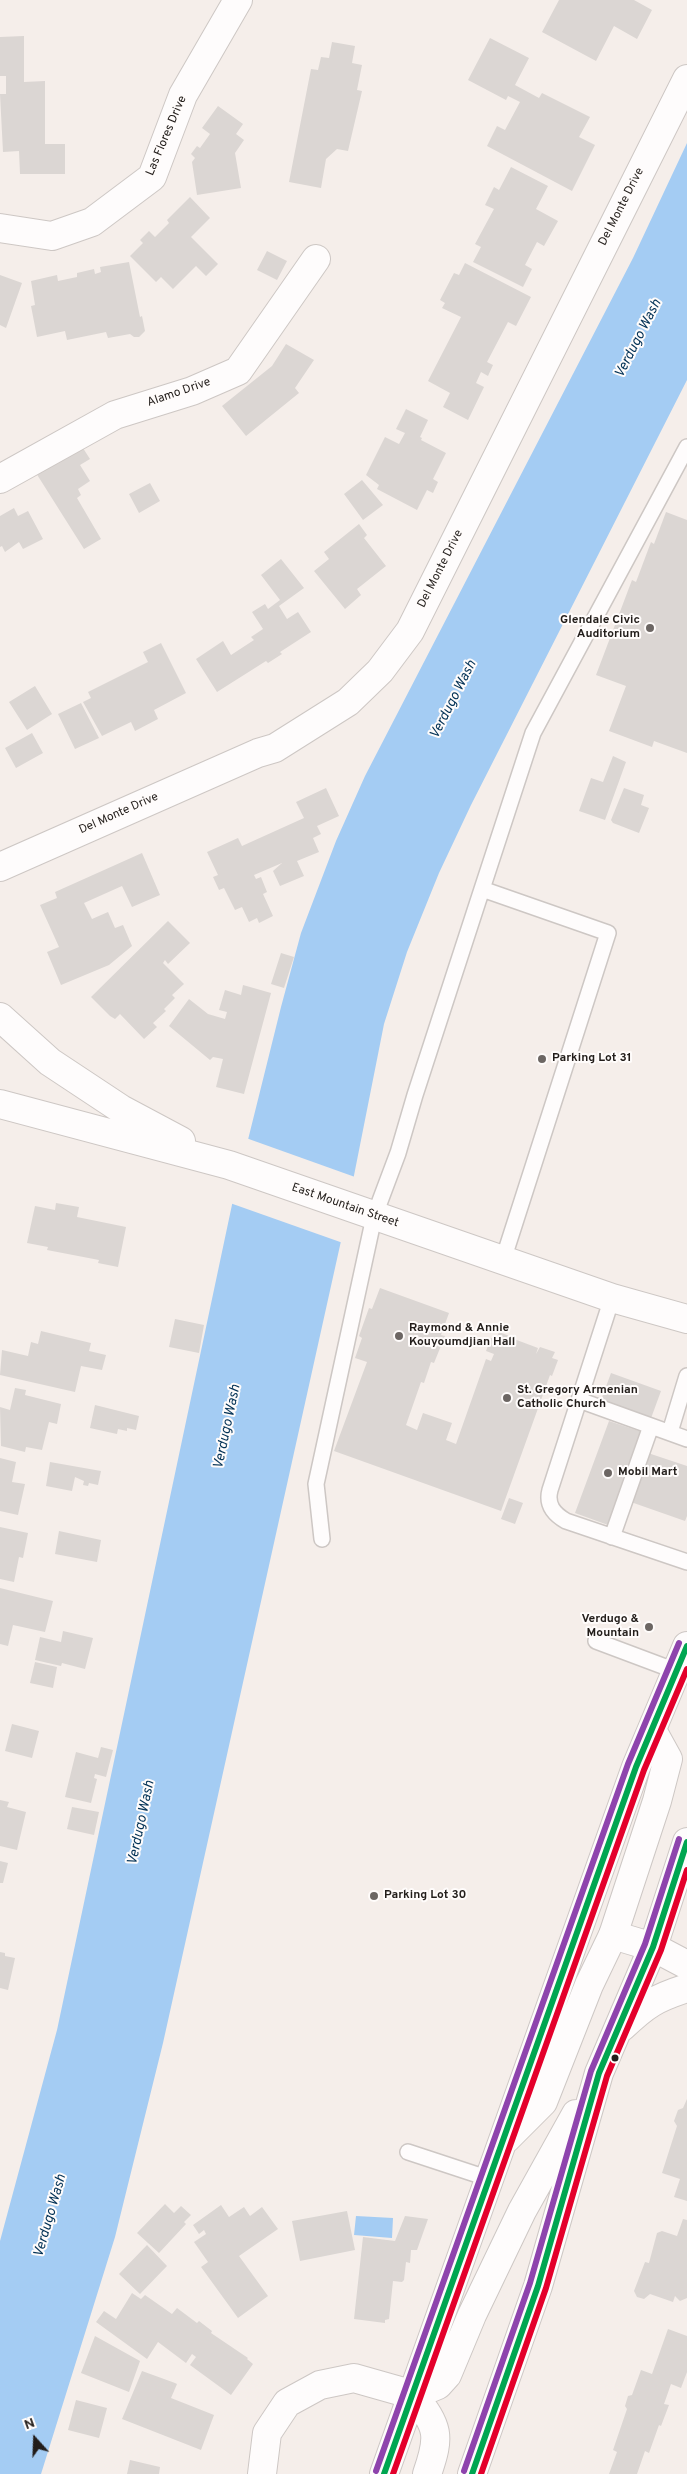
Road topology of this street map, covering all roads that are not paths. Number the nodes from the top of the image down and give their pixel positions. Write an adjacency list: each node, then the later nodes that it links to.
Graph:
1 (238, 0): 3 (street, Las Flores Drive)
2 (687, 78): 7 (street, Del Monte Drive)
3 (0, 228)
4 (316, 259): 6 (street, Alamo Drive)
5 (687, 447): 8 (lane)
6 (0, 479)
7 (0, 867)
8 (482, 889): 12 (lane); 13 (lane)
9 (0, 1017): 11 (street)
10 (0, 1104): 11 (street, East Mountain Street)
11 (229, 1165): 12 (street, East Mountain Street)
12 (366, 1214): 13 (street, East Mountain Street); 22 (lane)
13 (503, 1260): 14 (street, East Mountain Street)
14 (612, 1298): 15 (street, East Mountain Street); 17 (lane)
15 (687, 1319)
16 (687, 1376): 19 (lane)
17 (579, 1400): 18 (lane); 21 (lane)
18 (651, 1426): 19 (lane); 21 (lane)
19 (670, 1432): 20 (lane)
20 (687, 1439)
21 (612, 1537): 23 (lane)
22 (322, 1539)
23 (687, 1562)
24 (596, 1642): 26 (lane)
25 (687, 1646): 26 (street)
26 (676, 1671): 27 (street)
27 (652, 1730): 29 (street); 35 (street)
28 (687, 1842): 30 (street)
29 (613, 1934): 30 (street); 35 (street)
30 (652, 1947): 31 (street); 33 (street)
31 (687, 1965)
32 (687, 1988): 33 (street)
33 (616, 2033): 34 (street)
34 (598, 2073): 38 (street); 42 (street)
35 (502, 2142): 37 (street)
36 (408, 2152): 37 (lane)
37 (490, 2179): 38 (street)
38 (414, 2395): 39 (street); 40 (street); 41 (street)
39 (262, 2474)
40 (384, 2474)
41 (427, 2474)
42 (472, 2474)

